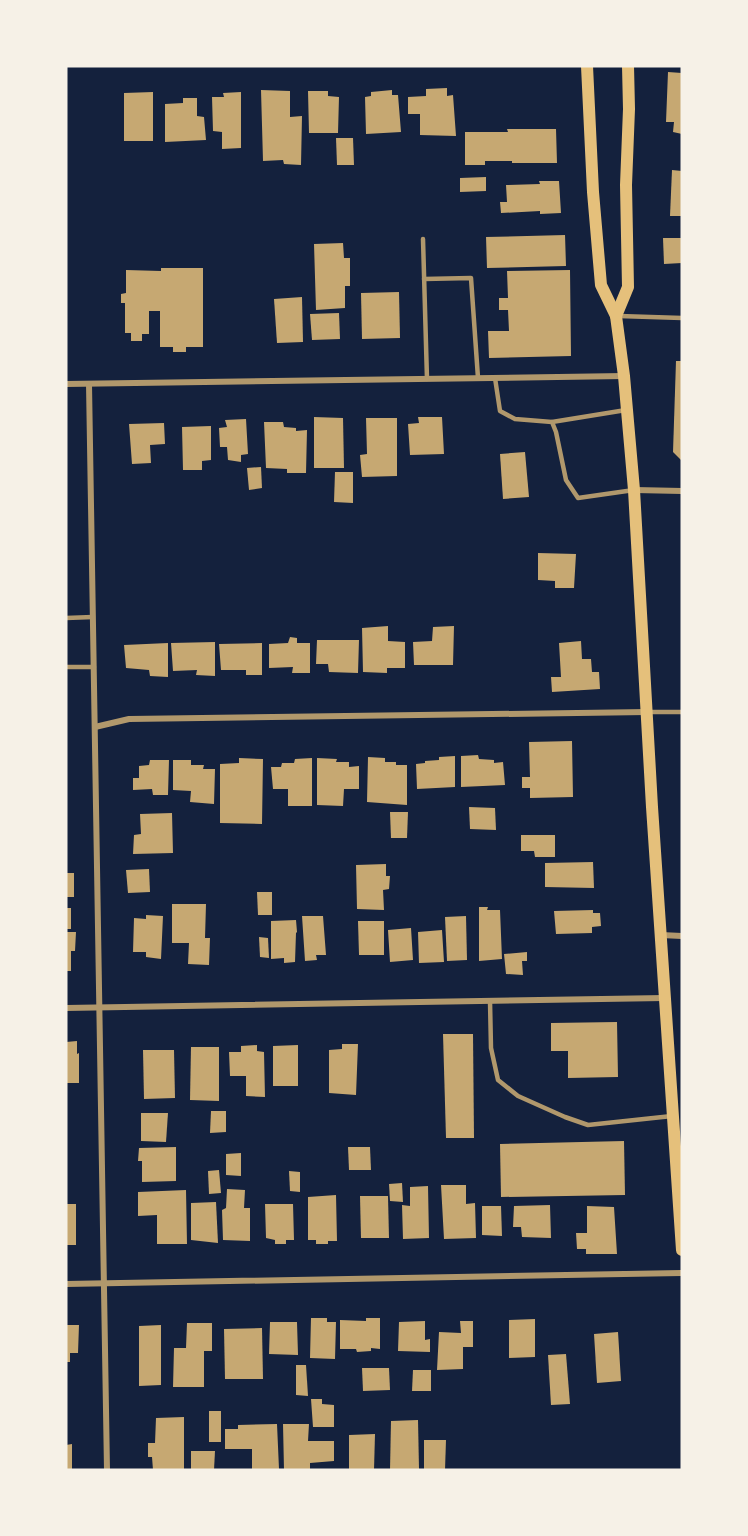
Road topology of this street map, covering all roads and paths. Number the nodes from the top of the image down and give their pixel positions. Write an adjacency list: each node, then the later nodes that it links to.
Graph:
1 (586, 66): 5 (main road)
2 (628, 66): 5 (main road)
3 (423, 239): 4 (lane)
4 (424, 279): 8 (lane); 10 (lane)
5 (616, 316): 6 (lane); 7 (main road)
6 (682, 318)
7 (624, 376): 9 (street); 13 (main road)
8 (478, 378): 9 (street); 10 (street)
9 (495, 378): 14 (lane)
10 (427, 379): 12 (street)
11 (66, 384): 12 (street)
12 (89, 384): 17 (street)
13 (627, 410): 14 (lane); 15 (main road)
14 (552, 422): 15 (lane)
15 (634, 490): 16 (street); 21 (main road)
16 (682, 491)
17 (93, 617): 18 (lane); 20 (street)
18 (66, 618)
19 (66, 667): 20 (lane)
20 (94, 667): 23 (street)
21 (647, 712): 22 (lane); 23 (street); 24 (main road)
22 (682, 712)
23 (95, 727): 29 (street)
24 (661, 935): 25 (street); 26 (main road)
25 (682, 936)
26 (665, 998): 27 (street); 30 (main road)
27 (490, 1001): 29 (street); 30 (lane)
28 (66, 1008): 29 (street)
29 (99, 1008): 33 (street)
30 (672, 1116): 31 (main road)
31 (682, 1250)
32 (682, 1273): 33 (street)
33 (103, 1283): 34 (street); 35 (street)
34 (66, 1284)
35 (107, 1470)

